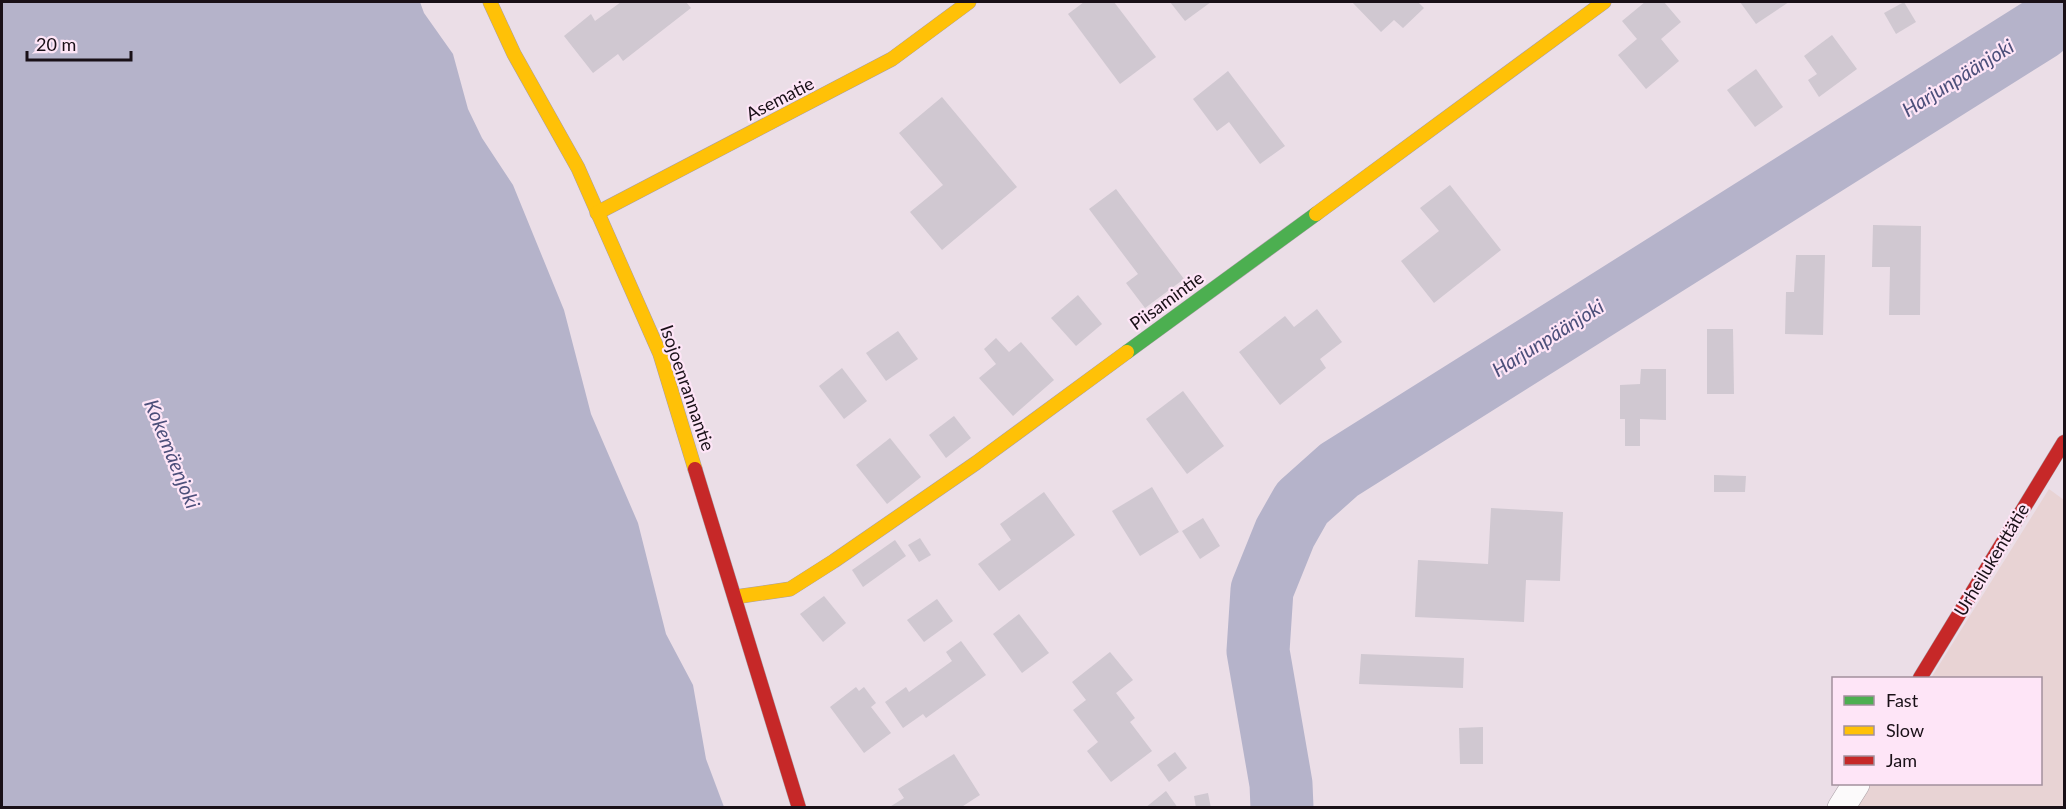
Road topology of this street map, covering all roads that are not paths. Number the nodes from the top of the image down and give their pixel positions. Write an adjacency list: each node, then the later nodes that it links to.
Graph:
1 (490, 2): 4 (street, Isojoenrannantie)
2 (969, 2): 4 (street, Asematie)
3 (1604, 2): 6 (street, Piisamintie)
4 (597, 213): 6 (street, Isojoenrannantie)
5 (2064, 442): 7 (street, Urheilukenttätie)
6 (735, 597): 9 (street, Isojoenrannantie)
7 (1921, 677)
8 (1855, 785): 10 (street)
9 (798, 807)
10 (1841, 807)

